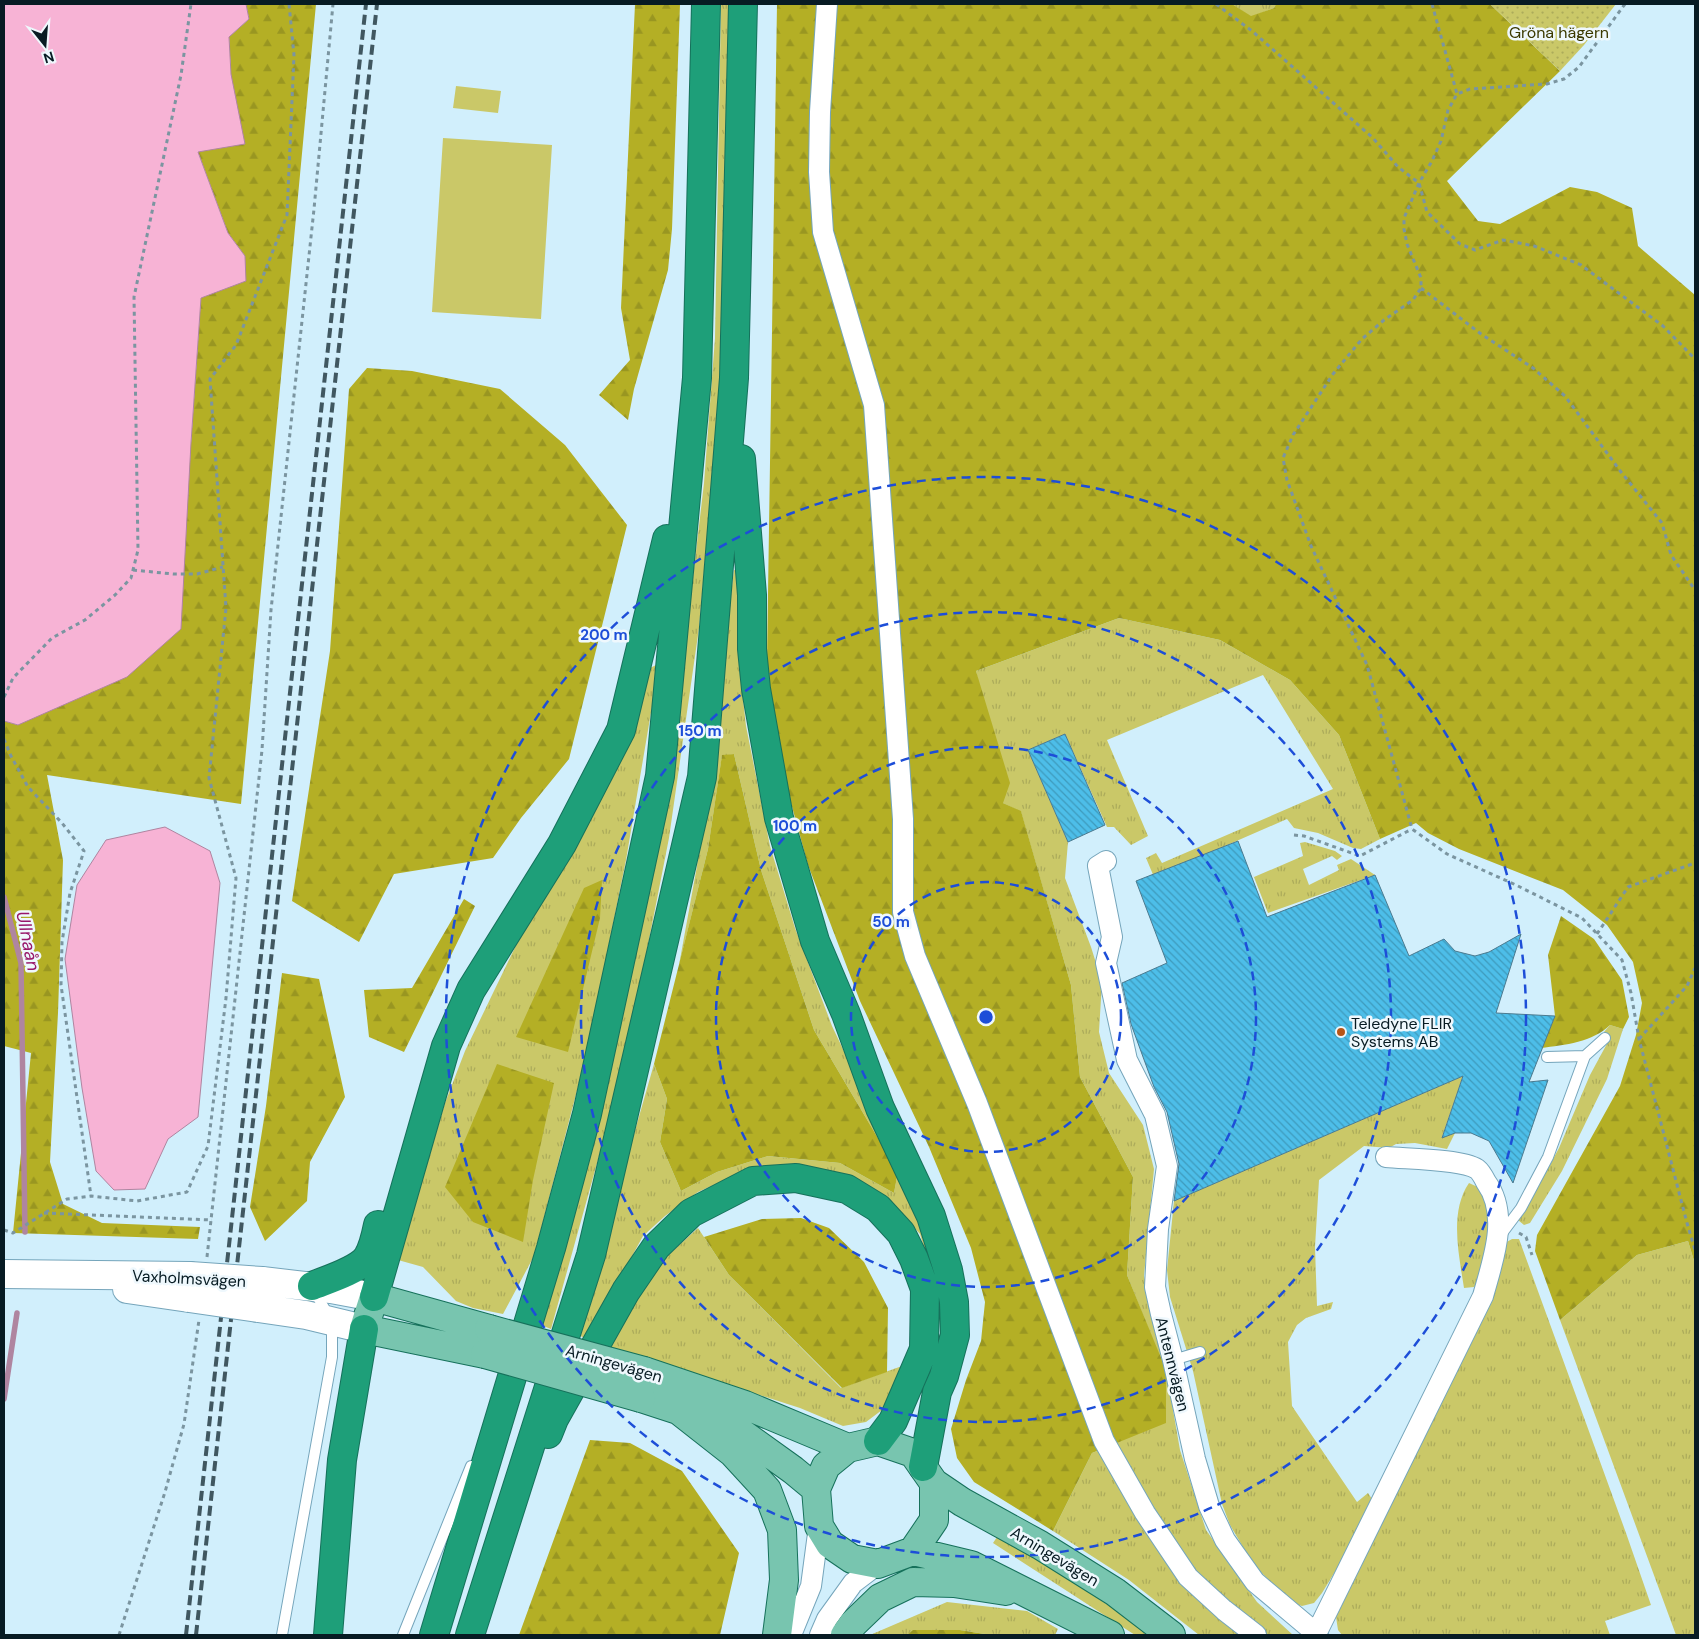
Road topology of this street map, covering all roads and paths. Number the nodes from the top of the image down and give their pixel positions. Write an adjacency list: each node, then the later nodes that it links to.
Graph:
1 (191, 4): 17 (path)
2 (289, 4): 16 (path)
3 (333, 4): 35 (path)
4 (706, 4): 14 (highway)
5 (743, 4): 15 (highway)
6 (827, 4): 76 (street)
7 (1216, 4): 11 (path)
8 (1432, 4): 10 (path)
9 (1625, 4): 10 (path)
10 (1457, 94): 11 (path)
11 (1419, 183): 12 (path); 13 (path)
12 (1421, 288): 18 (path); 21 (path)
13 (1695, 359)
14 (696, 378): 29 (highway); 39 (highway)
15 (734, 378): 56 (highway); 61 (highway)
16 (223, 567): 17 (path); 33 (path)
17 (133, 570): 19 (path)
18 (1695, 590)
19 (4, 696)
20 (4, 739): 33 (path)
21 (1412, 829): 22 (path); 25 (path)
22 (1294, 836)
23 (1106, 861): 51 (street, Antennvägen)
24 (1695, 863): 25 (path)
25 (1597, 934): 28 (path)
26 (1695, 968): 28 (path)
27 (1605, 1038): 30 (lane)
28 (1638, 1039): 40 (path)
29 (446, 1046): 43 (highway); 46 (highway)
30 (1585, 1056): 31 (lane); 38 (lane)
31 (1547, 1057)
32 (1386, 1158): 38 (street, Antennvägen)
33 (91, 1196): 34 (path)
34 (44, 1213): 35 (path); 36 (path)
35 (212, 1220): 45 (path)
36 (4, 1230)
37 (1526, 1237): 41 (path)
38 (1497, 1241): 63 (street, Antennvägen)
39 (551, 1248): 44 (lane); 68 (highway)
40 (1695, 1250)
41 (1532, 1255)
42 (4, 1274): 45 (main road, Vaxholmsvägen)
43 (312, 1286): 45 (main road, Vaxholmsvägen, bridge); 46 (main road, Vaxholmsvägen); 47 (lane)
44 (527, 1287)
45 (196, 1288): 47 (main road, bridge); 64 (path)
46 (374, 1297): 48 (main road); 49 (main road, Arningevägen)
47 (332, 1321): 48 (main road); 65 (lane)
48 (364, 1329): 49 (main road, Arningevägen); 66 (highway)
49 (500, 1345): 52 (main road, Arningevägen, bridge); 54 (main road, Arningevägen, bridge)
50 (1200, 1352): 51 (lane)
51 (1174, 1360): 63 (street, Antennvägen)
52 (677, 1410): 57 (main road, Arningevägen); 70 (main road)
53 (878, 1441): 54 (main road); 56 (main road, Arningevägen); 61 (highway)
54 (848, 1448): 57 (main road)
55 (475, 1453): 67 (lane)
56 (929, 1475): 59 (main road); 75 (main road, Arningevägen)
57 (816, 1489): 58 (main road)
58 (819, 1526): 60 (main road); 71 (street)
59 (914, 1551): 60 (main road); 62 (main road)
60 (878, 1564): 72 (street)
61 (483, 1592): 69 (highway)
62 (1030, 1594): 73 (main road); 74 (main road)
63 (1317, 1634)
64 (119, 1635)
65 (282, 1635)
66 (328, 1635)
67 (403, 1635)
68 (434, 1635)
69 (470, 1635)
70 (777, 1635)
71 (791, 1635)
72 (820, 1635)
73 (844, 1635)
74 (1110, 1635)
75 (1171, 1635)
76 (1256, 1635)

